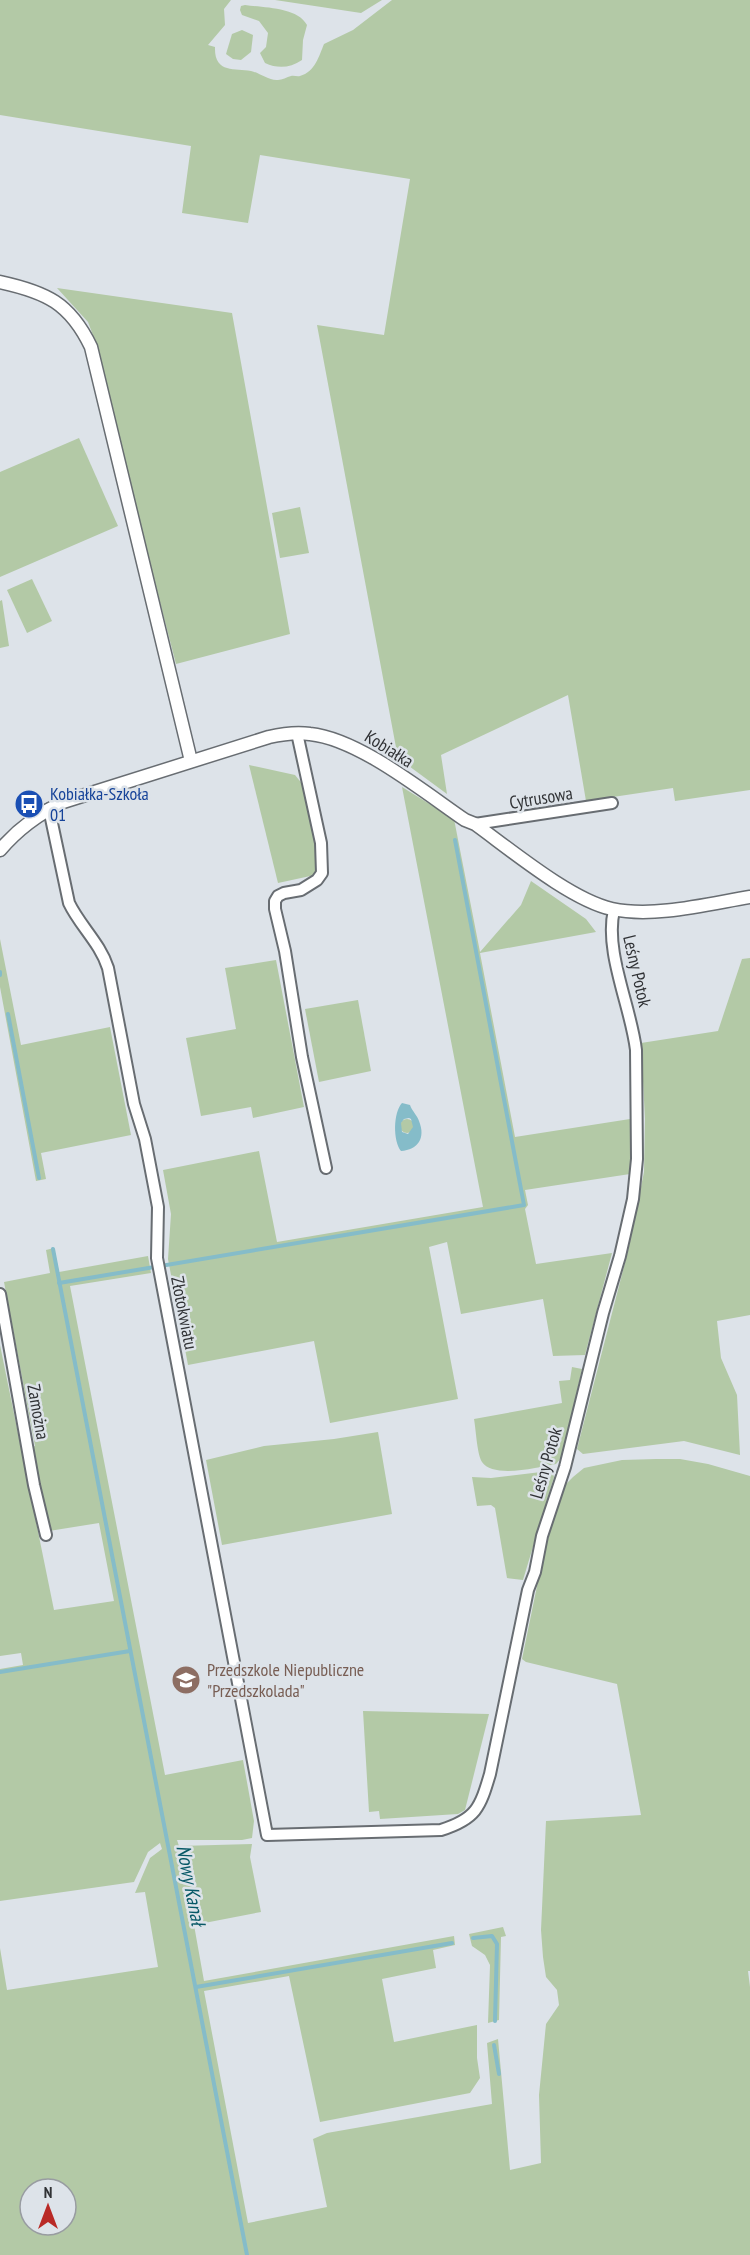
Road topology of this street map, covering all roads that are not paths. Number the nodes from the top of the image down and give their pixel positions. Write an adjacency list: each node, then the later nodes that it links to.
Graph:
1 (0, 282): 3 (street)
2 (297, 733): 3 (street, Kobiałka); 6 (street, Kobiałka); 10 (street)
3 (191, 761): 5 (street, Kobiałka)
4 (612, 803): 6 (street, Cytrusowa)
5 (50, 808): 7 (street, Kobiałka); 13 (street, Złotokwiatu)
6 (476, 824): 9 (street, Kobiałka)
7 (0, 850)
8 (750, 897): 9 (street, Kobiałka)
9 (614, 910): 13 (street, Leśny Potok)
10 (326, 1168)
11 (0, 1294): 12 (street, Zamożna)
12 (46, 1535)
13 (267, 1835)

